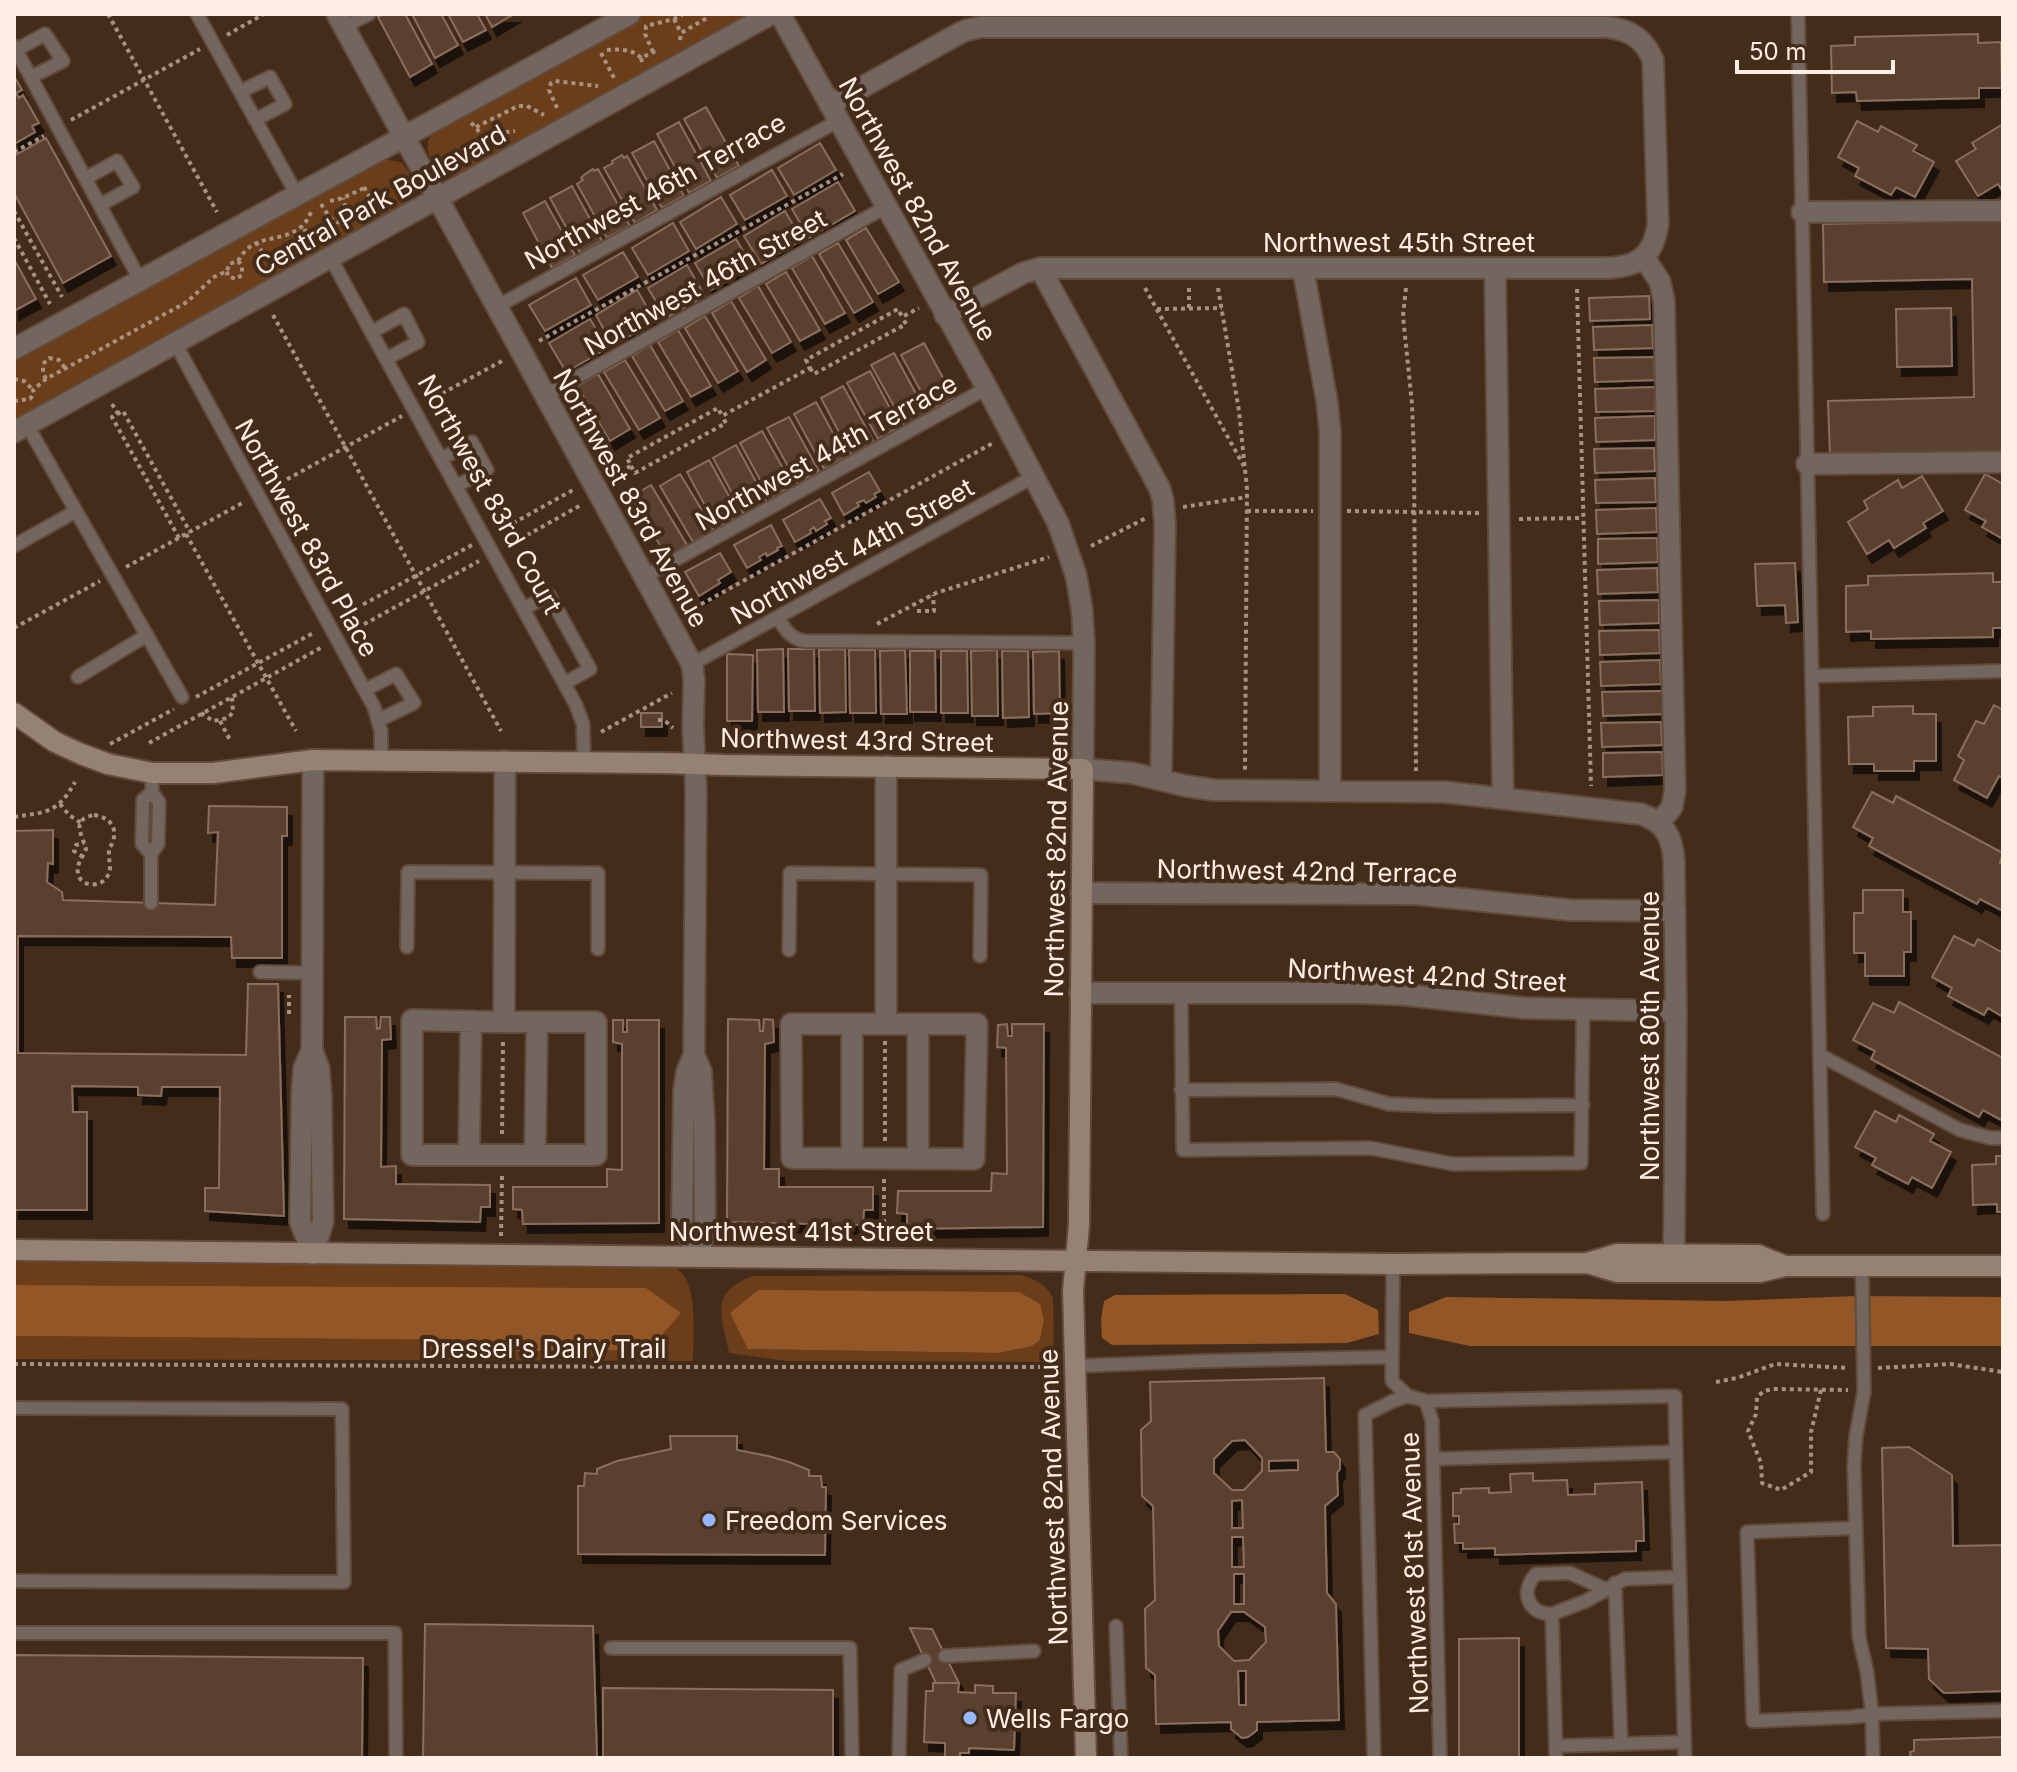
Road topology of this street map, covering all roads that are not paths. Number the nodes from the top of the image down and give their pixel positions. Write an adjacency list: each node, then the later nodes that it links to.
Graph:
1 (197, 14): 10 (lane)
2 (369, 14): 7 (lane)
3 (630, 14): 13 (street, Central Park Boulevard)
4 (771, 14): 16 (street, Central Park Boulevard)
5 (780, 14): 11 (street, Northwest 82nd Avenue)
6 (1798, 14): 20 (lane)
7 (340, 21): 13 (street, Northwest 83rd Avenue)
8 (15, 48): 9 (lane); 9 (lane)
9 (31, 77): 14 (lane)
10 (240, 92): 12 (lane); 12 (lane)
11 (834, 113): 18 (street, Northwest 82nd Avenue); 22 (street, Northwest 46th Terrace); 27 (lane, Northwest 46th Terrace)
12 (255, 120): 15 (lane)
13 (403, 137): 15 (street, Central Park Boulevard); 16 (street, Northwest 83rd Avenue)
14 (86, 178): 17 (lane); 17 (lane)
15 (297, 195): 26 (street, Central Park Boulevard)
16 (437, 198): 21 (street, Central Park Boulevard); 27 (street, Northwest 83rd Avenue)
17 (100, 205): 26 (lane)
18 (886, 207): 28 (street, Northwest 82nd Avenue); 34 (lane, Northwest 46th Street)
19 (2003, 211): 20 (street)
20 (1802, 212): 38 (lane)
21 (330, 257): 29 (lane, Northwest 83rd Court); 30 (street, Central Park Boulevard)
22 (1644, 257): 25 (street, Northwest 45th Street); 68 (street)
23 (1040, 268): 24 (street, Northwest 45th Street); 28 (street, Northwest 45th Street); 64 (street)
24 (1303, 268): 25 (street, Northwest 45th Street); 66 (street)
25 (1495, 268): 67 (street)
26 (140, 280): 31 (street, Central Park Boulevard)
27 (496, 307): 34 (street, Northwest 83rd Avenue)
28 (945, 315): 33 (street, Northwest 82nd Avenue)
29 (372, 332): 32 (lane, Northwest 83rd Court); 32 (lane)
30 (175, 343): 35 (street, Central Park Boulevard); 53 (lane, Northwest 83rd Place)
31 (14, 349)
32 (386, 359): 36 (lane, Northwest 83rd Court)
33 (987, 388): 39 (street, Northwest 82nd Avenue); 43 (lane, Northwest 44th Terrace)
34 (545, 395): 43 (street, Northwest 83rd Avenue)
35 (20, 428): 41 (lane)
36 (441, 459): 40 (lane, Northwest 83rd Court); 40 (lane)
37 (2003, 462): 38 (street)
38 (1807, 464): 50 (lane)
39 (1033, 477): 45 (lane, Northwest 44th Street); 47 (street, Northwest 82nd Avenue)
40 (456, 486): 44 (lane, Northwest 83rd Court)
41 (76, 511): 42 (lane); 46 (lane)
42 (14, 546)
43 (644, 577): 48 (street, Northwest 83rd Avenue)
44 (523, 609): 52 (lane, Northwest 83rd Court); 52 (lane)
45 (778, 617): 47 (lane); 48 (lane, Northwest 44th Street)
46 (147, 635): 51 (lane); 54 (lane)
47 (1084, 643): 63 (street, Northwest 82nd Avenue)
48 (692, 664): 61 (street, Northwest 83rd Avenue)
49 (2003, 671): 50 (lane)
50 (1812, 676): 90 (lane)
51 (78, 677)
52 (565, 683): 60 (lane, Northwest 83rd Court)
53 (365, 690): 56 (lane, Northwest 83rd Place); 56 (lane)
54 (183, 701)
55 (14, 713): 65 (street, Northwest 43rd Street)
56 (379, 720): 58 (lane, Northwest 83rd Place)
57 (313, 760): 58 (street, Northwest 43rd Street); 65 (street, Northwest 43rd Street); 79 (street)
58 (381, 761): 59 (street, Northwest 43rd Street)
59 (505, 761): 60 (street, Northwest 43rd Street); 69 (street)
60 (584, 762): 61 (street, Northwest 43rd Street)
61 (695, 764): 62 (street, Northwest 43rd Street); 102 (street, Northwest 83rd Avenue)
62 (886, 766): 63 (street, Northwest 43rd Street); 70 (street)
63 (1083, 769): 64 (street, Northwest 43rd Street); 71 (street, Northwest 82nd Avenue)
64 (1161, 780): 66 (street, Northwest 43rd Street)
65 (152, 782): 72 (lane)
66 (1330, 791): 67 (street, Northwest 43rd Street)
67 (1503, 797): 68 (street, Northwest 43rd Street)
68 (1659, 823): 73 (street, Northwest 80th Avenue)
69 (505, 872): 74 (lane); 75 (lane); 88 (street)
70 (886, 874): 76 (lane); 77 (lane); 89 (street)
71 (1081, 893): 73 (street, Northwest 42nd Terrace); 80 (street, Northwest 82nd Avenue)
72 (151, 903)
73 (1675, 911): 83 (street, Northwest 80th Avenue)
74 (407, 947)
75 (598, 949)
76 (789, 950)
77 (980, 956)
78 (260, 972): 79 (lane)
79 (312, 973): 100 (street)
80 (1080, 993): 81 (street, Northwest 42nd Street); 103 (street, Northwest 82nd Avenue)
81 (1181, 993): 82 (street, Northwest 42nd Street); 91 (lane)
82 (1583, 1009): 83 (street, Northwest 42nd Street); 92 (lane)
83 (1676, 1011): 101 (street, Northwest 80th Avenue)
84 (471, 1021): 88 (street); 94 (street); 94 (street)
85 (537, 1022): 88 (street); 95 (street); 95 (street)
86 (852, 1024): 89 (street); 96 (street); 96 (street)
87 (918, 1024): 89 (street); 97 (street); 97 (street)
88 (503, 1030)
89 (886, 1032)
90 (1820, 1055): 93 (lane); 98 (lane)
91 (1181, 1090): 92 (lane); 92 (lane)
92 (1583, 1105)
93 (2003, 1138)
94 (469, 1155): 95 (street)
95 (535, 1155)
96 (852, 1158): 97 (street)
97 (918, 1159)
98 (1823, 1214)
99 (14, 1250): 100 (street, Northwest 41st Street)
100 (313, 1254): 102 (street, Northwest 41st Street)
101 (1674, 1254): 104 (street, Northwest 41st Street); 106 (street, Northwest 41st Street)
102 (699, 1257): 103 (street, Northwest 41st Street)
103 (1077, 1259): 105 (street, Northwest 41st Street); 110 (street, Northwest 82nd Avenue)
104 (1587, 1263): 105 (street, Northwest 41st Street); 106 (street, Northwest 41st Street)
105 (1393, 1264): 109 (lane, Northwest 81st Avenue)
106 (1785, 1266): 108 (street, Northwest 41st Street)
107 (2003, 1266): 108 (street, Northwest 41st Street)
108 (1862, 1273): 116 (lane)
109 (1392, 1357): 110 (lane); 111 (lane, Northwest 81st Avenue)
110 (1075, 1366): 135 (street, Northwest 82nd Avenue)
111 (1408, 1396): 112 (lane, Northwest 81st Avenue); 137 (lane)
112 (1426, 1401): 114 (lane); 115 (lane, Northwest 81st Avenue)
113 (14, 1408): 118 (lane)
114 (1676, 1452): 115 (lane); 117 (lane)
115 (1433, 1459): 138 (lane, Northwest 81st Avenue)
116 (1856, 1528): 128 (lane); 128 (lane)
117 (1680, 1577): 119 (lane); 129 (lane)
118 (14, 1581)
119 (1610, 1586): 120 (lane); 120 (lane); 130 (lane)
120 (1552, 1614): 131 (lane)
121 (1116, 1626): 136 (lane)
122 (14, 1633): 132 (lane)
123 (611, 1648): 133 (lane)
124 (1034, 1651): 125 (lane)
125 (945, 1656)
126 (925, 1660): 134 (lane)
127 (2003, 1711): 128 (lane)
128 (1872, 1714): 140 (lane)
129 (1684, 1742): 130 (lane); 139 (lane)
130 (1621, 1743): 131 (lane)
131 (1556, 1752)
132 (396, 1758)
133 (852, 1758)
134 (899, 1758)
135 (1086, 1758)
136 (1121, 1758)
137 (1374, 1758)
138 (1440, 1758)
139 (1685, 1758)
140 (1873, 1758)

